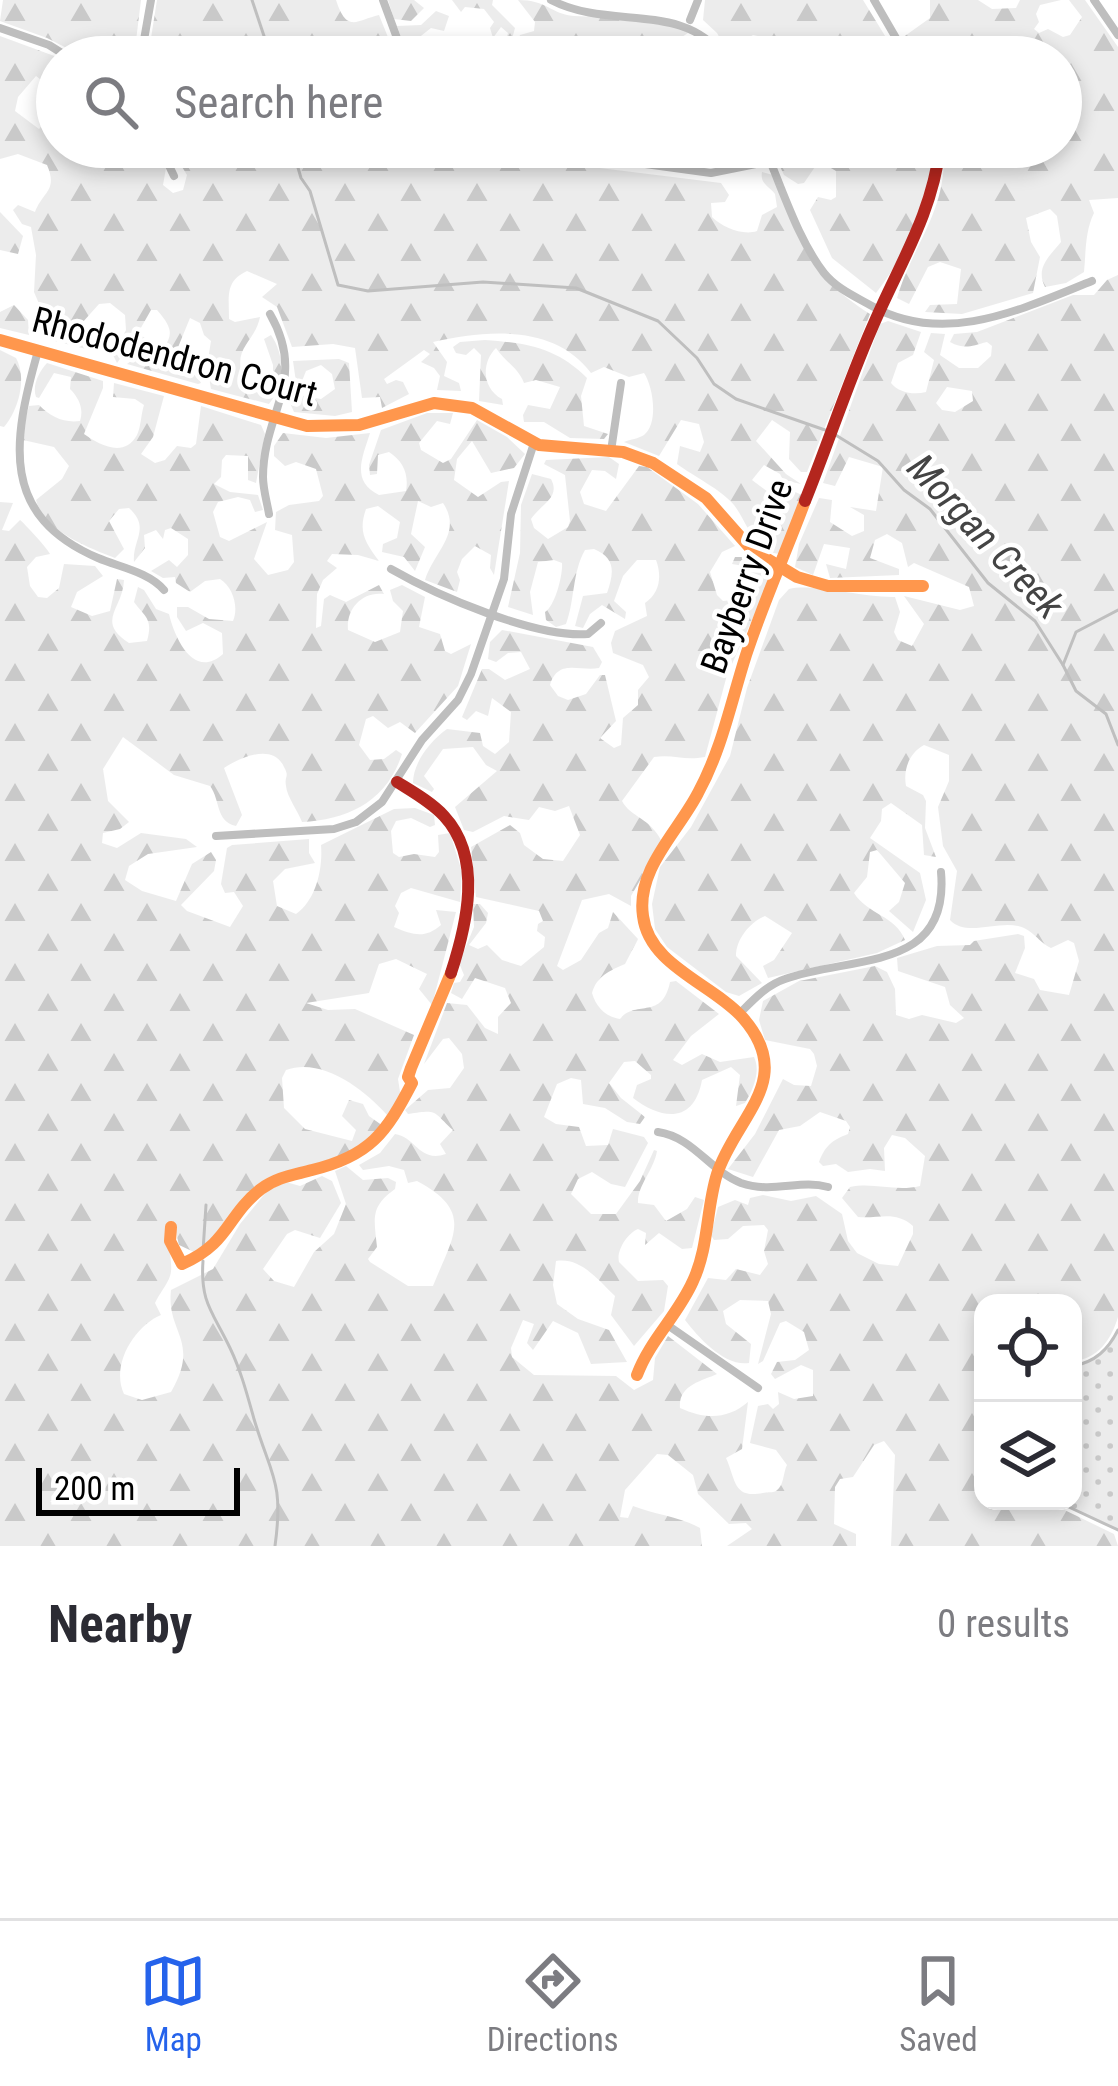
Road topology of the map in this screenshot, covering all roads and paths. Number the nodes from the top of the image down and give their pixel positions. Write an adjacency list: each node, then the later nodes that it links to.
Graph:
1 (151, 0): 10 (street)
2 (383, 0): 11 (street)
3 (551, 0): 7 (street)
4 (698, 0): 7 (street)
5 (874, 0): 13 (street)
6 (1094, 0): 9 (street)
7 (690, 20): 12 (street)
8 (0, 28): 14 (street)
9 (1118, 35)
10 (145, 36)
11 (396, 36)
12 (711, 36)
13 (895, 36)
14 (36, 40)
15 (170, 168): 20 (street)
16 (674, 168): 17 (street)
17 (736, 168)
18 (774, 168): 22 (street)
19 (937, 168): 22 (street, Bayberry Drive)
20 (174, 176)
21 (1091, 281): 22 (street)
22 (880, 311): 31 (street, Bayberry Drive)
23 (270, 314): 27 (street)
24 (0, 340): 25 (street, Rhododendron Court)
25 (38, 350): 27 (street, Rhododendron Court); 34 (street)
26 (621, 383): 29 (street)
27 (276, 418): 28 (street, Rhododendron Court); 30 (street)
28 (534, 443): 29 (street, Rhododendron Court); 35 (street)
29 (610, 451): 31 (street, Rhododendron Court)
30 (269, 514)
31 (780, 568): 33 (street, Rhododendron Court); 40 (street, Bayberry Drive)
32 (392, 569): 35 (street)
33 (923, 586)
34 (164, 590)
35 (493, 612): 36 (street); 37 (street)
36 (601, 623)
37 (397, 782): 38 (street); 44 (street)
38 (216, 836)
39 (941, 872): 40 (street)
40 (741, 1012): 42 (street)
41 (658, 1132): 42 (street)
42 (718, 1170): 43 (street); 45 (street)
43 (828, 1187)
44 (171, 1227)
45 (664, 1323): 46 (street); 47 (street)
46 (638, 1375)
47 (758, 1388)

